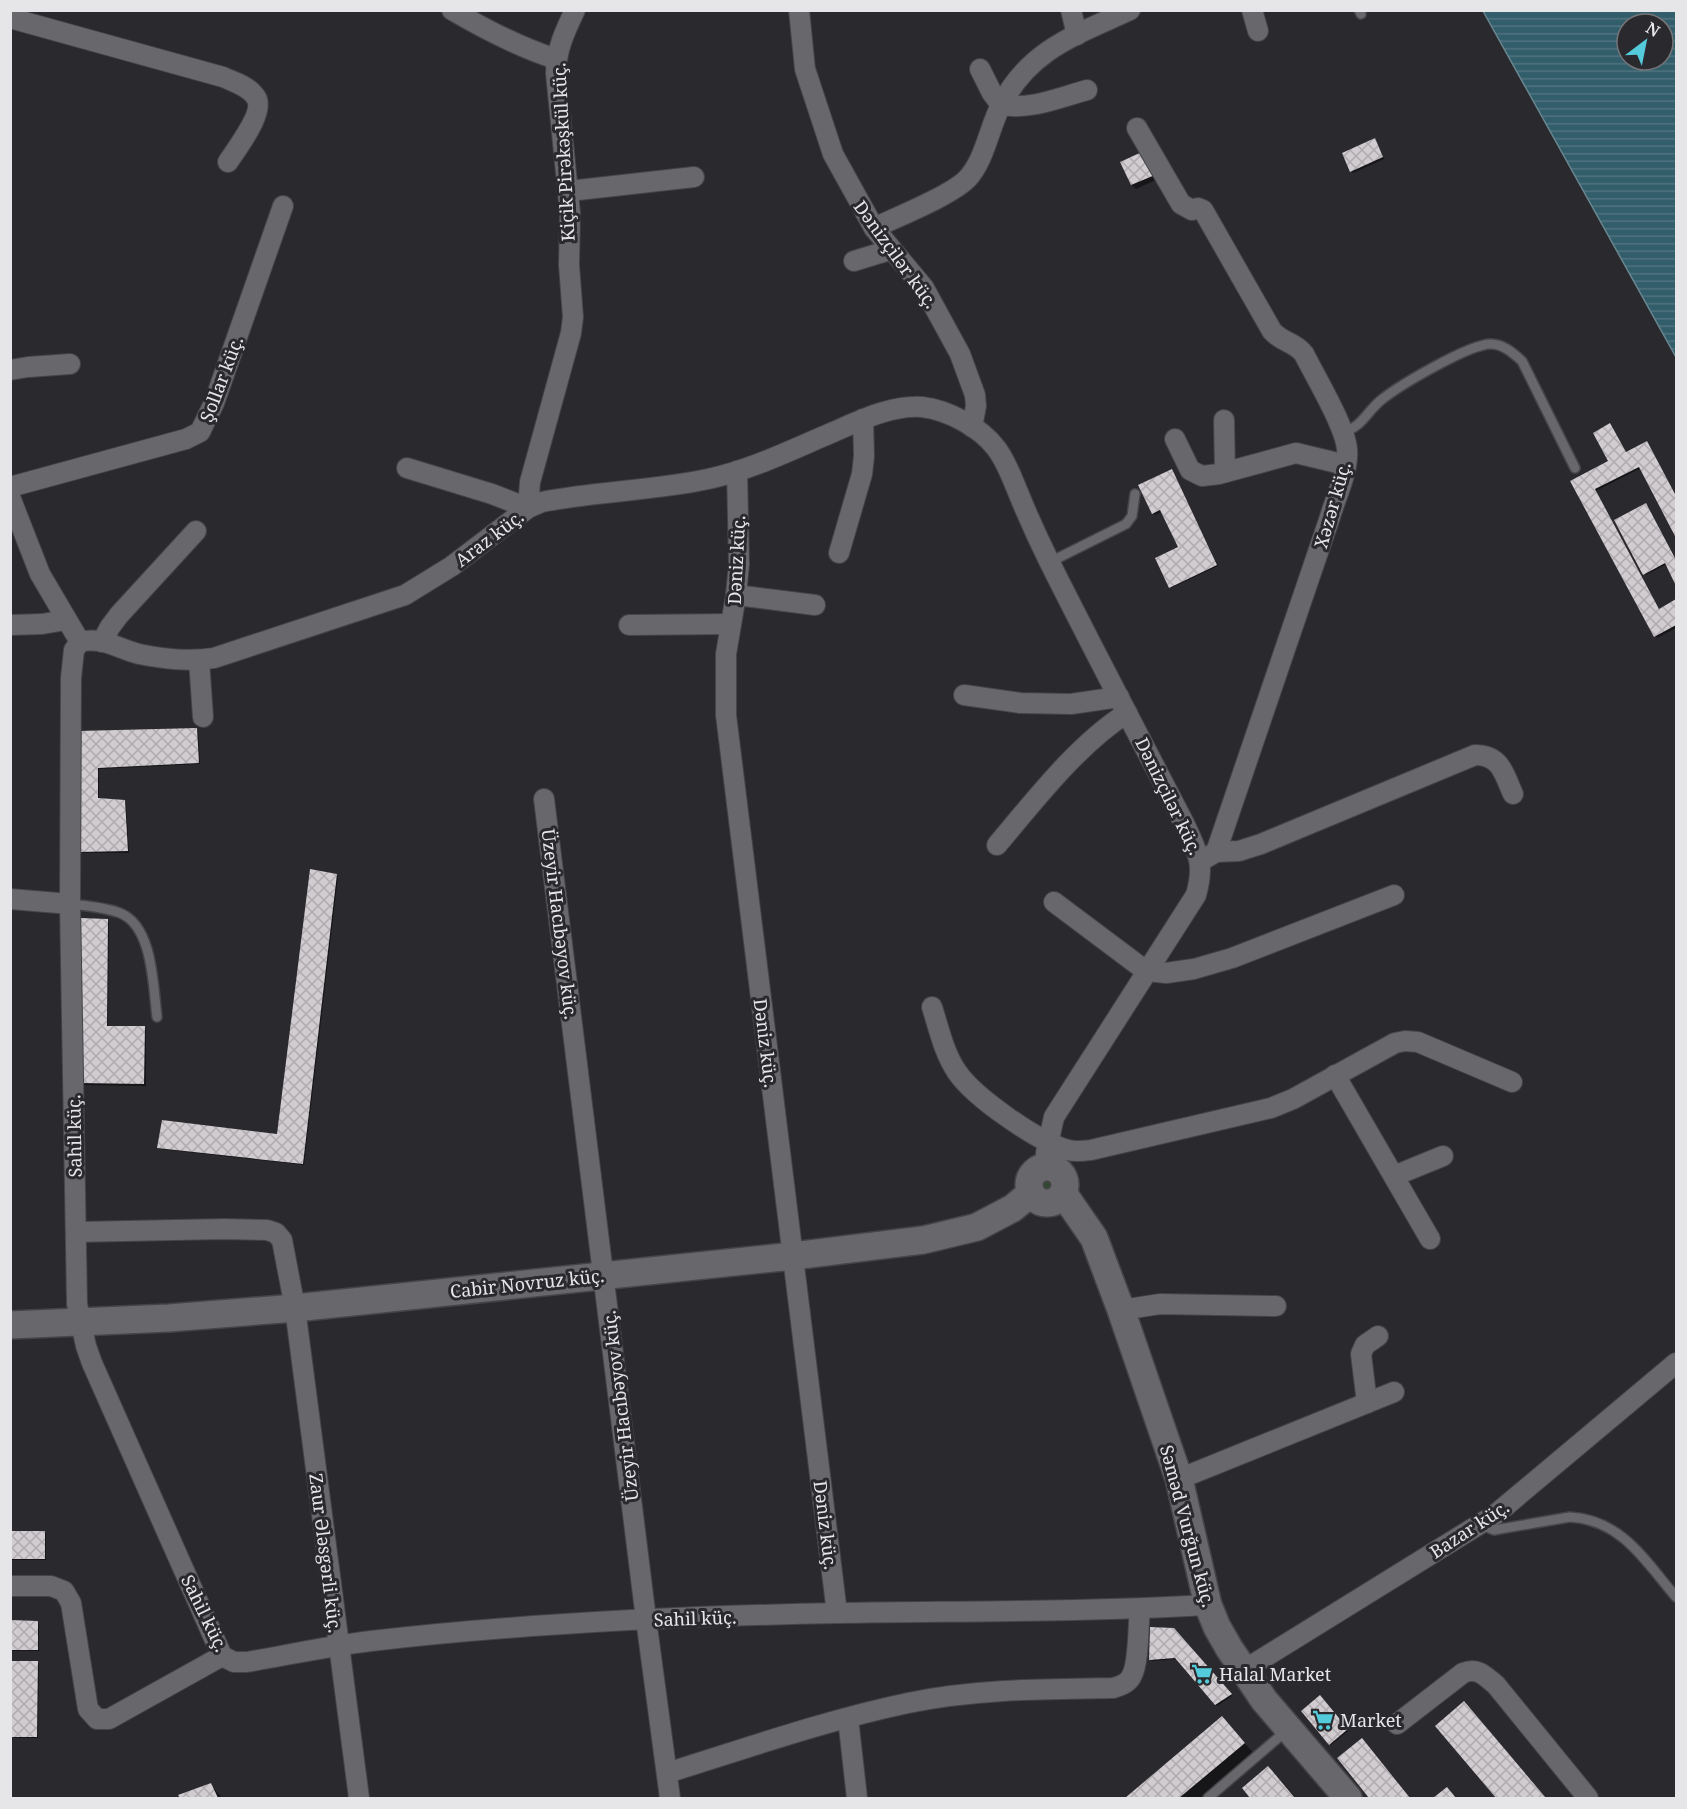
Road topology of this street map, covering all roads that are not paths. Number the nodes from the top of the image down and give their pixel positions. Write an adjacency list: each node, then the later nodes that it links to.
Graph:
1 (452, 10): 10 (street)
2 (574, 10): 10 (street, Kiçik Pirəkəşkül küç.)
3 (799, 10): 19 (street, Dənizçilər küç.)
4 (1071, 10): 9 (street)
5 (1130, 10): 9 (street)
6 (1252, 10): 8 (street)
7 (10, 18): 15 (street)
8 (1258, 31)
9 (1077, 35): 13 (street)
10 (556, 59): 17 (street, Kiçik Pirəkəşkül küç.)
11 (980, 69): 13 (street)
12 (1087, 90): 13 (street)
13 (1001, 105): 19 (street)
14 (1137, 128): 27 (street, Xəzər küç.)
15 (228, 162)
16 (694, 177): 17 (street)
17 (569, 191): 37 (street, Kiçik Pirəkəşkül küç.)
18 (283, 206): 34 (street, Şollar küç.)
19 (874, 228): 20 (street, Dənizçilər küç.)
20 (890, 250): 21 (street); 26 (street, Dənizçilər küç.)
21 (854, 261)
22 (70, 364): 23 (street)
23 (10, 370)
24 (862, 419): 26 (street, Araz küç.); 32 (street, Araz küç.); 39 (street)
25 (1224, 420): 33 (street)
26 (972, 427): 40 (street, Dәnizçilәr küç.)
27 (1342, 432): 29 (street, Xəzər küç.); 31 (lane)
28 (1175, 439): 33 (street)
29 (1346, 465): 33 (street); 56 (street, Xəzər küç.)
30 (407, 468): 37 (street)
31 (1575, 468)
32 (737, 471): 37 (street, Araz küç.); 41 (street, Dәniz küç.)
33 (1225, 472)
34 (10, 487)
35 (1135, 494): 40 (lane)
36 (10, 497): 43 (street)
37 (528, 508): 49 (street, Araz küç.)
38 (196, 531): 48 (street)
39 (839, 553)
40 (1050, 562): 51 (street, Dәnizçilәr küç.)
41 (736, 595): 42 (street); 45 (street, Dәniz küç.)
42 (815, 605)
43 (66, 620): 46 (street); 47 (street)
44 (629, 624): 45 (street)
45 (731, 624): 73 (street, Dәniz küç.)
46 (10, 625)
47 (80, 642): 48 (street, Araz küç.); 60 (street, Sahil küç.)
48 (102, 642): 49 (street, Araz küç.)
49 (199, 660): 52 (street)
50 (964, 695): 51 (street)
51 (1123, 705): 55 (street); 56 (street, Dәnizçilәr küç.)
52 (203, 717)
53 (1513, 794): 56 (street)
54 (544, 799): 74 (street, Üzeyir Hacıbəyov küç.)
55 (997, 845)
56 (1208, 856): 61 (street, Dәnizçilәr küç.)
57 (1394, 895): 61 (street)
58 (10, 899): 60 (street)
59 (1054, 902): 61 (street)
60 (70, 904): 63 (lane); 71 (street, Sahil küç.)
61 (1148, 971): 66 (street, Dәnizçilәr küç.)
62 (932, 1007): 66 (street)
63 (157, 1017)
64 (1335, 1075): 65 (street); 66 (street); 68 (street)
65 (1512, 1082)
66 (1048, 1154): 69 (main road); 70 (main road, Səməd Vurğun küç.)
67 (1443, 1156): 68 (street)
68 (1394, 1176): 72 (street)
69 (1030, 1193): 70 (main road); 73 (main road, Cabir Novruz küç.)
70 (1063, 1193): 77 (main road, Səməd Vurğun küç.)
71 (76, 1232): 76 (street, Zaur Ələsgərli küç.); 78 (street, Sahil küç.)
72 (1430, 1239)
73 (793, 1256): 74 (main road, Cabir Novruz küç.); 90 (street, Dәniz küç.)
74 (604, 1275): 76 (main road, Cabir Novruz küç.); 91 (street, Üzeyir Hacıbəyov küç.)
75 (1276, 1306): 77 (street)
76 (296, 1308): 78 (main road, Cabir Novruz küç.); 92 (street, Zaur Ələsgərli küç.)
77 (1121, 1310): 84 (main road, Səməd Vurğun küç.)
78 (80, 1322): 79 (main road, Cabir Novruz küç.); 93 (street, Sahil küç.)
79 (10, 1325)
80 (1378, 1336): 83 (street)
81 (1677, 1363): 85 (street, Bazar küç.)
82 (1394, 1392): 83 (street)
83 (1367, 1403): 84 (street)
84 (1179, 1479): 88 (main road, Səməd Vurğun küç.)
85 (1480, 1524): 87 (lane); 94 (street, Bazar küç.)
86 (10, 1586): 93 (street)
87 (1677, 1597)
88 (1208, 1605): 89 (street, Sahil küç.); 94 (main road, Səməd Vurğun küç.)
89 (1140, 1609): 90 (street, Sahil küç.); 95 (street)
90 (837, 1613): 91 (street, Sahil küç.)
91 (646, 1619): 92 (street, Sahil küç.); 98 (street, Üzeyir Hacıbəyov küç.)
92 (338, 1646): 93 (street, Sahil küç.); 99 (street, Zaur Ələsgərli küç.)
93 (222, 1656)
94 (1244, 1670): 97 (main road, Səməd Vurğun küç.)
95 (848, 1718): 98 (street); 101 (street)
96 (1397, 1724): 104 (street)
97 (1288, 1729): 102 (lane); 103 (main road, Səməd Vurğun küç.)
98 (667, 1773): 100 (street, Üzeyir Hacıbəyov küç.)
99 (359, 1798)
100 (670, 1798)
101 (857, 1798)
102 (1208, 1798)
103 (1348, 1798)
104 (1588, 1798)

